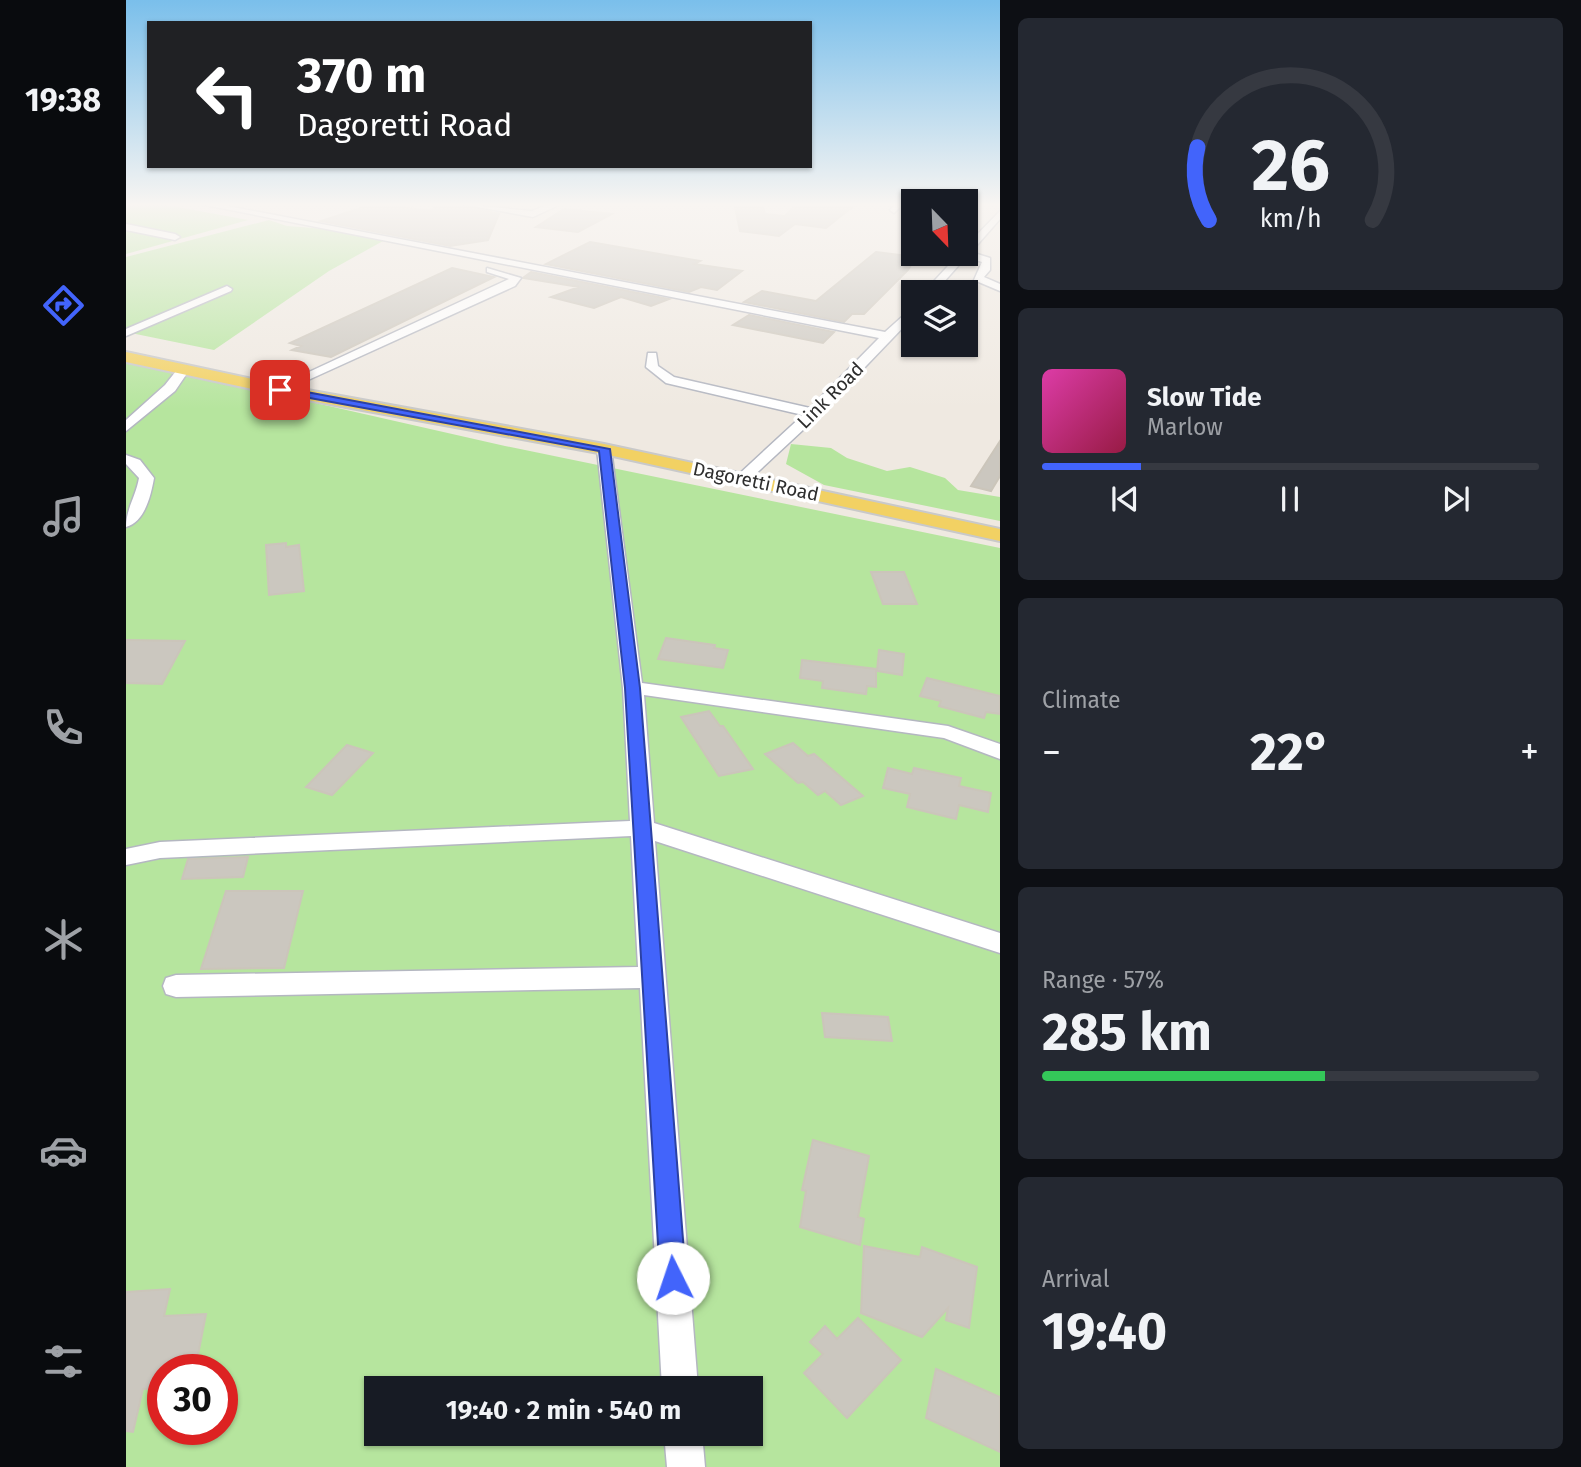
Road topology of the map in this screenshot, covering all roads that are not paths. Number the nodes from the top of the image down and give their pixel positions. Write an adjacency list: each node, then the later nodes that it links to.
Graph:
1 (505, 272): 13 (street)
2 (556, 272): 8 (street)
3 (983, 272): 5 (street)
4 (227, 289): 7 (street)
5 (1000, 289)
6 (901, 323): 8 (street, Link Road)
7 (126, 333)
8 (888, 337): 15 (street, Link Road)
9 (126, 342): 13 (main road, Dagoretti Road)
10 (652, 356): 15 (street)
11 (126, 357): 12 (main road, Dagoretti Road)
12 (184, 369): 14 (main road, Dagoretti Road); 16 (street)
13 (303, 378): 14 (main road); 17 (main road, Dagoretti Road)
14 (280, 390): 17 (main road, Dagoretti Road)
15 (813, 413): 20 (street, Link Road)
16 (126, 427)
17 (512, 430): 18 (main road, Dagoretti Road)
18 (604, 449): 20 (main road, Dagoretti Road); 23 (street)
19 (126, 459): 21 (street)
20 (743, 478): 22 (main road, Dagoretti Road)
21 (126, 522)
22 (1000, 535)
23 (632, 688): 24 (street); 25 (street)
24 (1000, 752)
25 (642, 828): 26 (street); 27 (street); 28 (street)
26 (126, 857)
27 (1000, 943)
28 (652, 977): 29 (street); 30 (street)
29 (176, 986)
30 (679, 1376)
31 (684, 1446): 32 (street)
32 (686, 1467)

